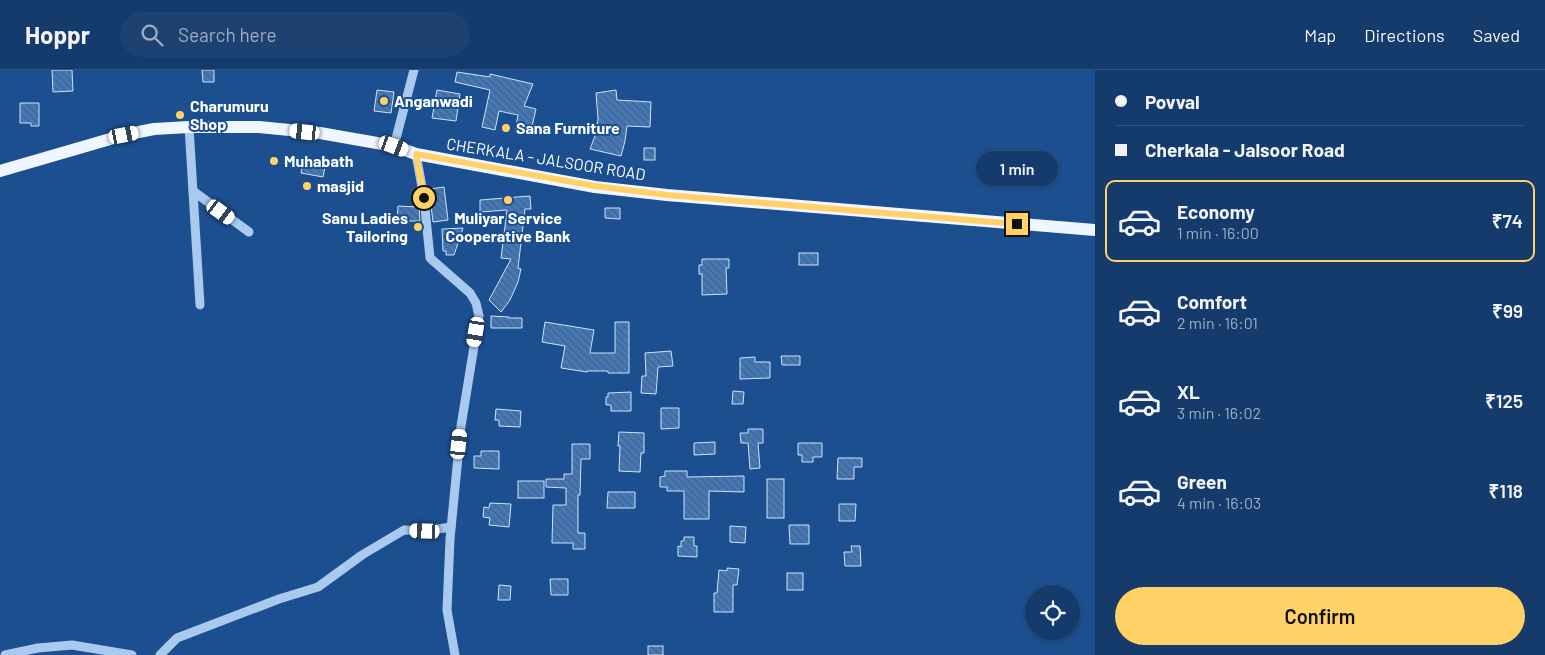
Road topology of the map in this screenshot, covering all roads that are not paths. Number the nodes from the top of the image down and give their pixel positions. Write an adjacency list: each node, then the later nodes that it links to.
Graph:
1 (414, 70): 3 (street)
2 (189, 127): 3 (main road, CHERKALA - JALSOOR ROAD); 5 (main road, CHERKALA - JALSOOR ROAD); 6 (street)
3 (394, 146): 4 (main road, CHERKALA - JALSOOR ROAD)
4 (416, 154): 7 (main road, CHERKALA - JALSOOR ROAD); 10 (street)
5 (0, 171)
6 (193, 191): 8 (street); 9 (street)
7 (1095, 230)
8 (249, 232)
9 (200, 305)
10 (451, 527): 13 (street); 14 (street)
11 (6, 655): 12 (street)
12 (132, 655)
13 (160, 655)
14 (455, 655)

